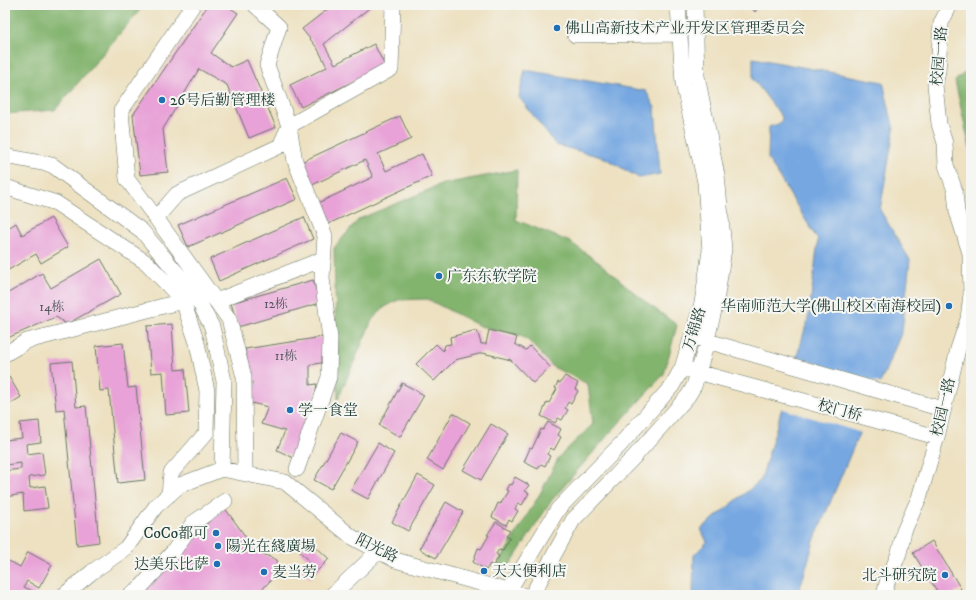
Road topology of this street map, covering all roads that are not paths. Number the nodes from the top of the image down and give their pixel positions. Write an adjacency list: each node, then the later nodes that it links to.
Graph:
1 (193, 5): 12 (street)
2 (255, 5): 9 (street)
3 (393, 5): 9 (street)
4 (678, 5): 7 (street, 万锦路)
5 (695, 5): 17 (street, 万锦路)
6 (950, 5): 21 (street, 校园一路)
7 (680, 34): 8 (street); 16 (street, 万锦路)
8 (575, 35)
9 (289, 126): 12 (street); 13 (street)
10 (5, 156): 23 (street)
11 (5, 187): 14 (street)
12 (156, 218): 15 (street)
13 (324, 258): 15 (street); 24 (street)
14 (183, 301): 18 (street); 26 (street)
15 (216, 301): 25 (street)
16 (691, 336): 17 (street, 校门桥); 19 (street, 万锦路)
17 (707, 341): 20 (street, 万锦路); 21 (street, 校门桥)
18 (5, 354)
19 (682, 368): 20 (street, 校门桥); 29 (street, 万锦路)
20 (699, 372): 22 (street, 校门桥); 34 (street, 万锦路)
21 (942, 409): 22 (street, 校园一路)
22 (937, 437): 35 (street, 校园一路)
23 (222, 469): 25 (street, 阳光路); 26 (street)
24 (297, 469)
25 (245, 473): 28 (street, 阳光路)
26 (169, 495): 30 (street)
27 (225, 501): 31 (street)
28 (379, 551): 29 (street, 阳光路); 32 (street)
29 (509, 592): 33 (street, 阳光路)
30 (64, 595)
31 (130, 595)
32 (332, 595)
33 (524, 595)
34 (532, 595)
35 (884, 595)

